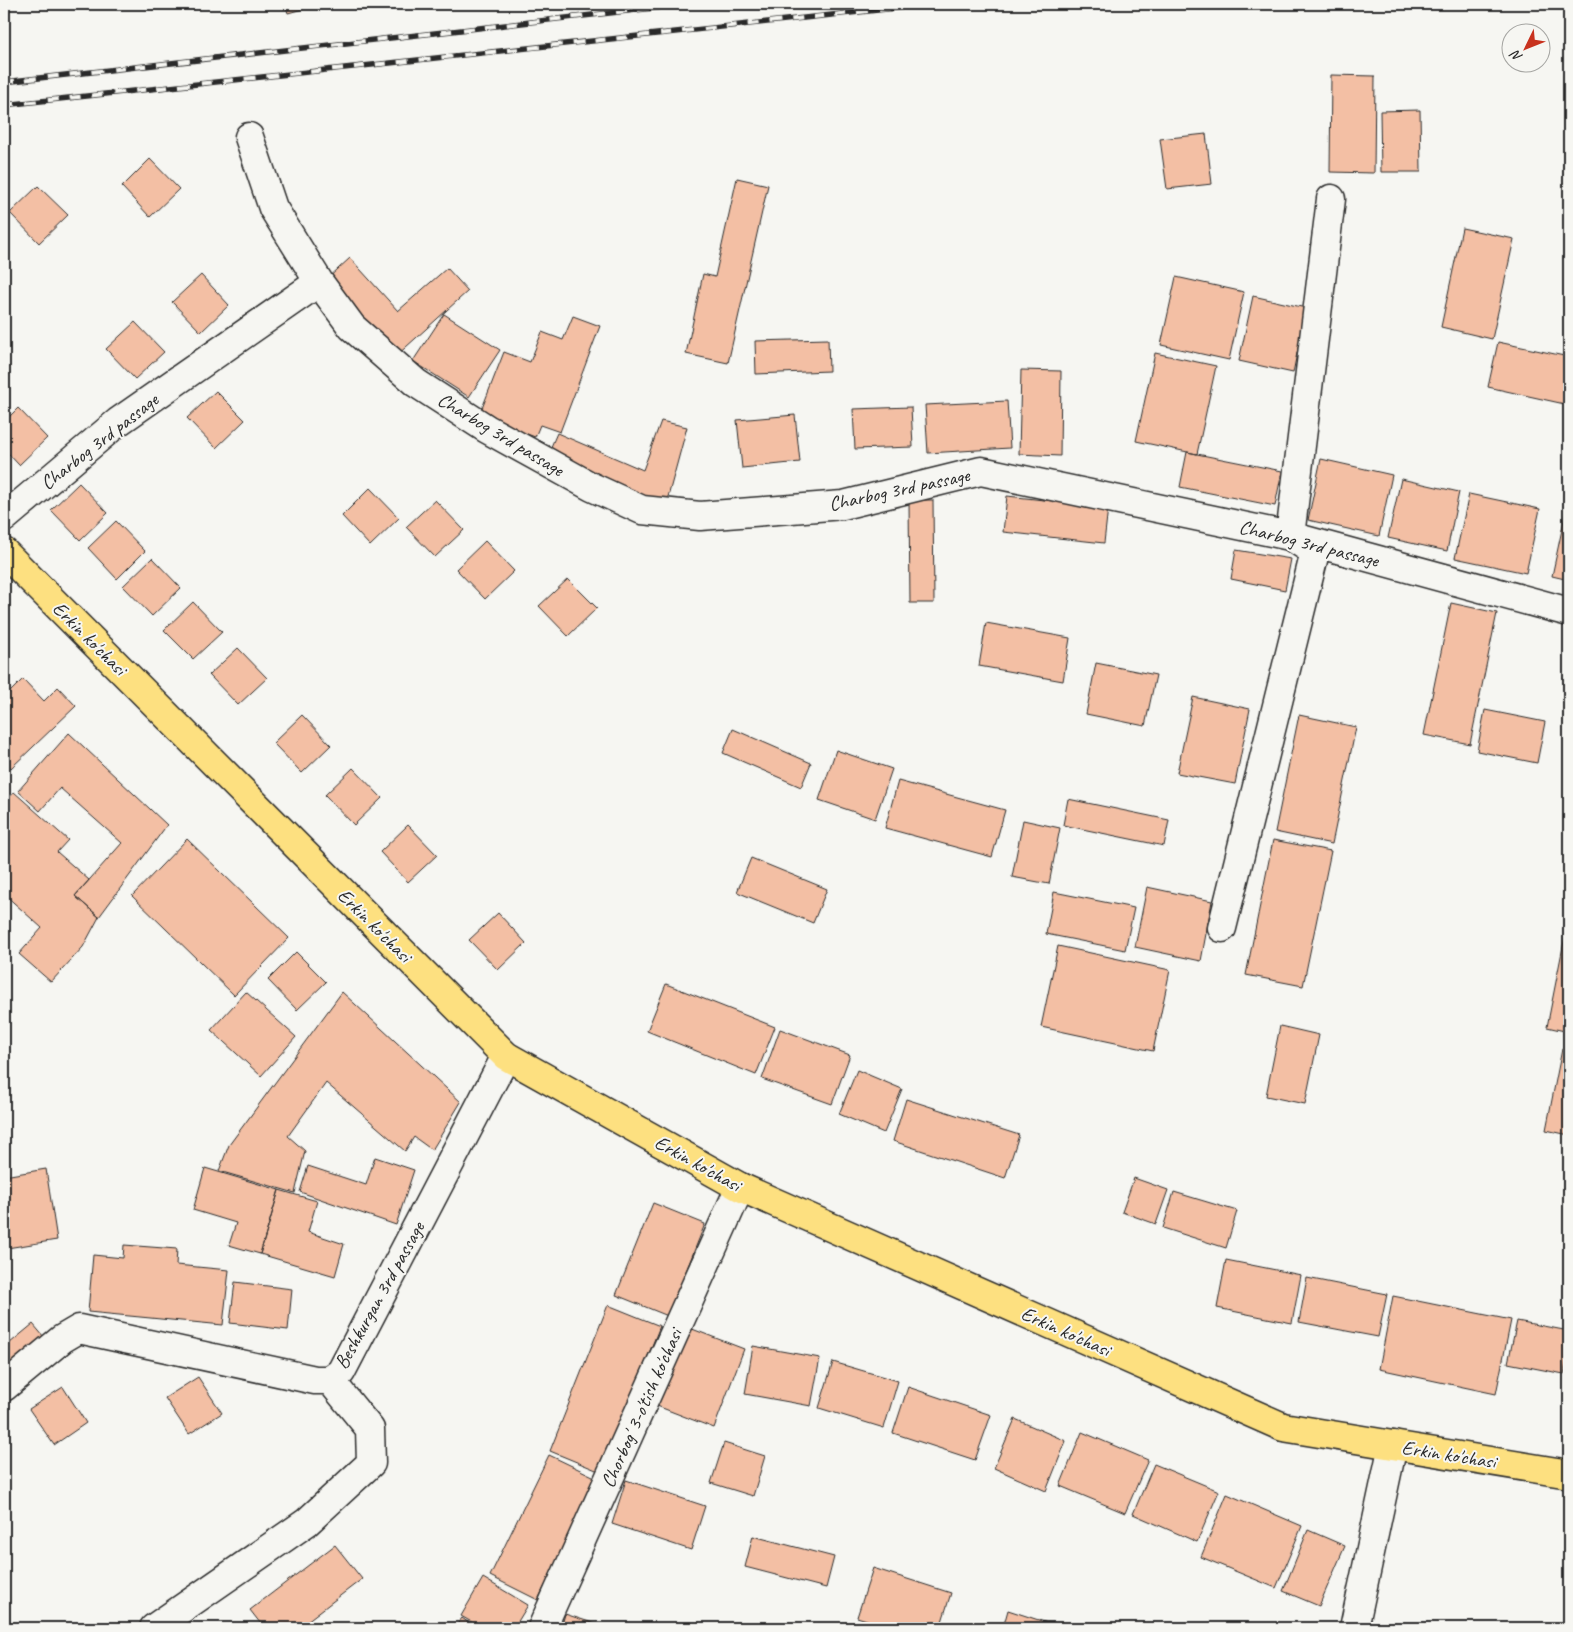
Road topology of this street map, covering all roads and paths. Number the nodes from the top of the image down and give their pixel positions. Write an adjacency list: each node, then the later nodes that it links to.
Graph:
1 (249, 137): 3 (street, Chаrbog 3rd passage)
2 (1331, 199): 5 (street)
3 (320, 282): 4 (street, Chаrbog 3rd passage); 5 (street, Chаrbog 3rd passage)
4 (4, 518)
5 (1290, 536): 7 (street, Chаrbog 3rd passage); 8 (street)
6 (4, 552): 9 (main road, Erkin ko'chasi)
7 (1569, 612)
8 (1222, 928)
9 (506, 1056): 10 (main road, Erkin ko'chasi); 11 (street, Beshkurgan 3rd passage)
10 (740, 1187): 13 (main road, Erkin ko'chasi); 16 (street, Chorbog' 3-o'tish ko'chasi)
11 (330, 1380): 12 (street, Beshkurgan 3rd passage); 15 (street)
12 (4, 1387)
13 (1393, 1445): 14 (main road, Erkin ko'chasi); 17 (street)
14 (1569, 1474)
15 (154, 1628)
16 (542, 1628)
17 (1354, 1628)

